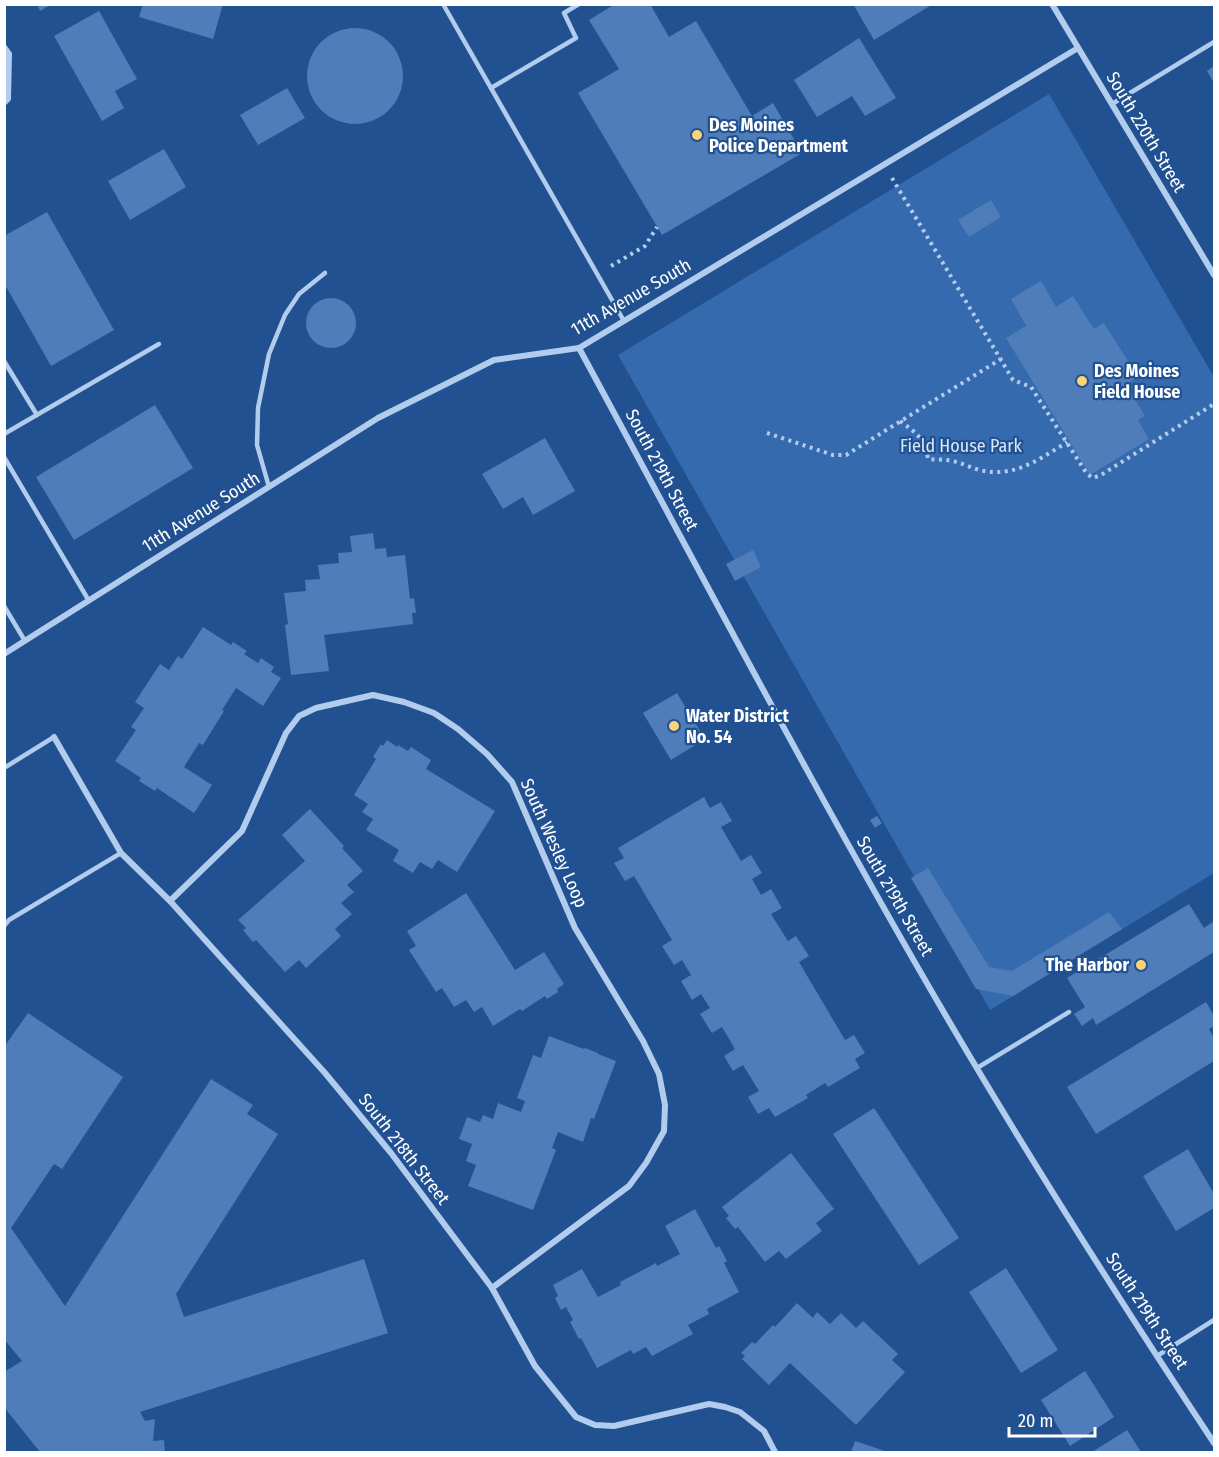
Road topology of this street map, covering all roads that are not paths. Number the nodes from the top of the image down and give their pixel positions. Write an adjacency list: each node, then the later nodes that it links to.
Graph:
1 (443, 4): 7 (lane)
2 (579, 4): 7 (lane)
3 (1052, 4): 6 (street, South 220th Street)
4 (1215, 42): 9 (lane)
5 (4, 47): 8 (street)
6 (1078, 48): 9 (street, South 220th Street); 12 (street, 11th Avenue South)
7 (491, 88): 12 (lane)
8 (4, 103)
9 (1112, 104): 11 (street, South 220th Street)
10 (324, 273): 19 (lane)
11 (1215, 275)
12 (624, 321): 14 (street, 11th Avenue South)
13 (159, 344): 16 (lane)
14 (579, 348): 19 (street, 11th Avenue South); 30 (street, South 219th Street)
15 (4, 361): 16 (lane)
16 (37, 415): 17 (lane)
17 (4, 434)
18 (4, 457): 20 (lane)
19 (269, 487): 20 (street, 11th Avenue South)
20 (89, 601): 22 (street, 11th Avenue South)
21 (4, 606): 22 (lane)
22 (25, 641): 23 (street, 11th Avenue South)
23 (4, 654)
24 (54, 737): 25 (lane); 26 (street, South 218th Street)
25 (4, 768)
26 (121, 853): 27 (street, South 218th Street); 28 (lane)
27 (170, 901): 31 (street, South 218th Street); 31 (street, South Wesley Loop)
28 (4, 926)
29 (1069, 1012): 30 (lane)
30 (977, 1068): 33 (street, South 219th Street)
31 (492, 1288): 35 (street, South 218th Street)
32 (1215, 1320): 33 (lane)
33 (1157, 1356): 34 (street, South 219th Street)
34 (1215, 1443)
35 (775, 1452)

